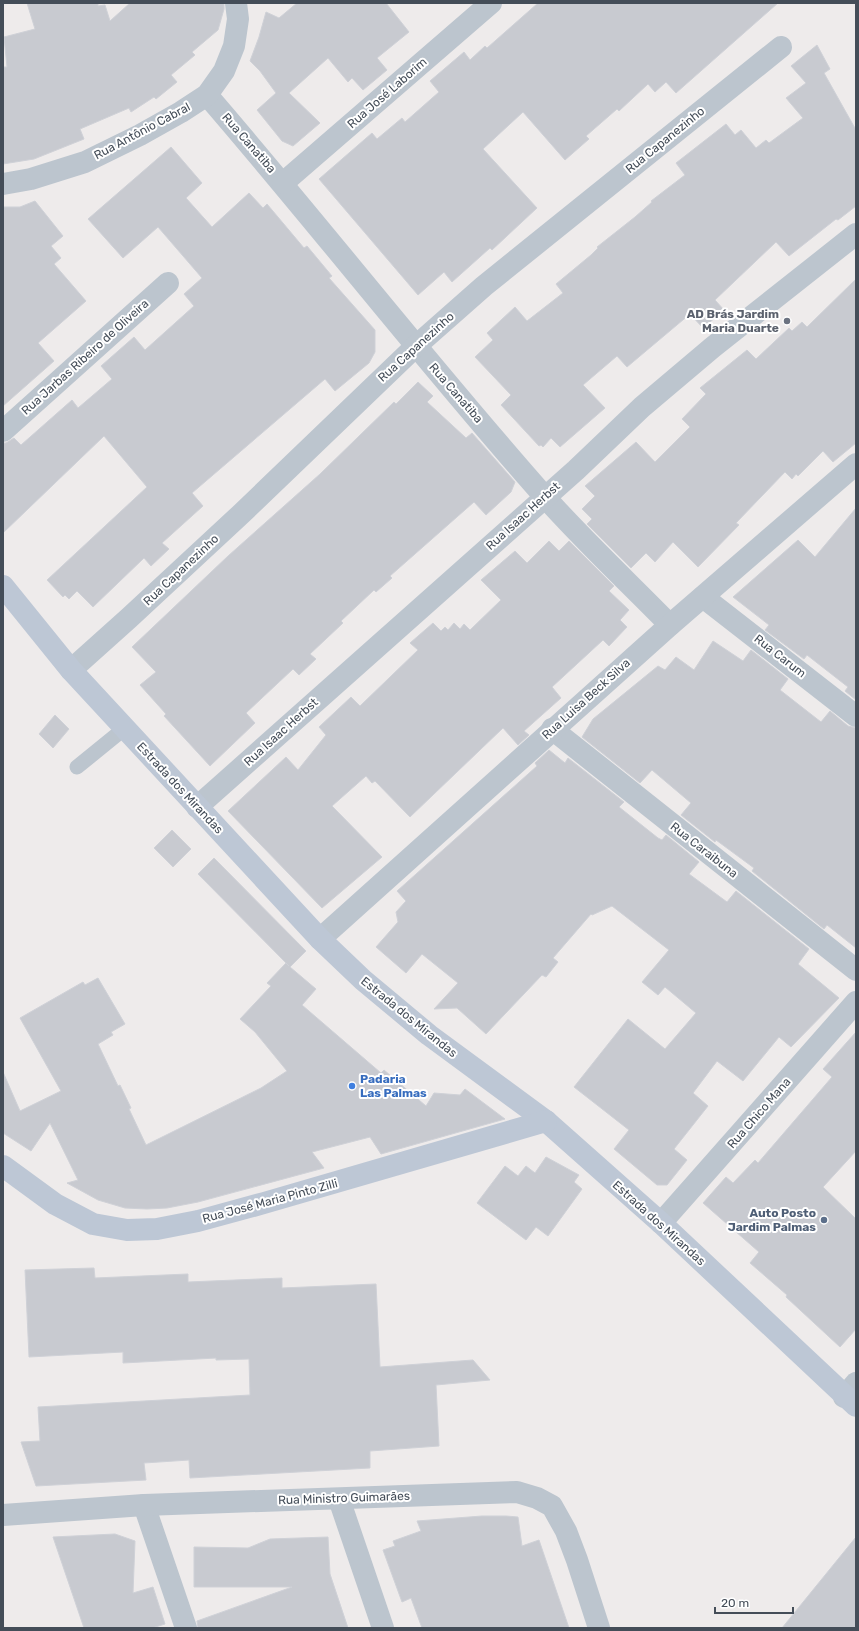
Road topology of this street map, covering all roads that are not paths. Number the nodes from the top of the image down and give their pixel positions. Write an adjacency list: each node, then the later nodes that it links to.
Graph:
1 (236, 3): 4 (street, Rua Antônio Cabral)
2 (491, 3): 5 (street, Rua José Laborim)
3 (781, 47): 9 (street, Rua Capanezinho)
4 (207, 94): 5 (street, Rua Canatiba); 6 (street, Rua Antônio Cabral)
5 (283, 183): 9 (street, Rua Canatiba)
6 (3, 184)
7 (856, 234): 12 (street, Rua Isaac Herbst)
8 (168, 283): 10 (street, Rua Jarbas Ribeiro de Oliveira)
9 (416, 346): 12 (street, Rua Canatiba); 16 (street, Rua Capanezinho)
10 (3, 431)
11 (856, 464): 14 (street, Rua Luisa Beck Silva)
12 (545, 497): 15 (street, Rua Canatiba); 21 (street, Rua Isaac Herbst)
13 (3, 586): 16 (street, Estrada dos Mirandas)
14 (703, 597): 15 (street, Rua Luisa Beck Silva); 17 (street, Rua Carum)
15 (670, 625): 19 (street, Rua Luisa Beck Silva)
16 (71, 670): 18 (street, Estrada dos Mirandas)
17 (856, 716)
18 (125, 728): 20 (lane); 21 (street, Estrada dos Mirandas)
19 (552, 729): 22 (street, Rua Luisa Beck Silva); 23 (street, Rua Caraibuna)
20 (77, 767)
21 (197, 807): 22 (street, Estrada dos Mirandas)
22 (320, 938): 25 (street, Estrada dos Mirandas)
23 (856, 970)
24 (856, 1002): 27 (street, Rua Chico Mana)
25 (546, 1121): 26 (street, Rua José Maria Pinto Zilli); 27 (street, Estrada dos Mirandas)
26 (3, 1166)
27 (661, 1223): 28 (street, Estrada dos Mirandas)
28 (852, 1395)
29 (339, 1499): 30 (street, Rua Ministro Guimarães); 33 (street); 34 (street, Rua Ministro Guimarães)
30 (144, 1505): 31 (street, Rua Ministro Guimarães); 32 (street)
31 (3, 1515)
32 (186, 1628)
33 (383, 1628)
34 (599, 1628)

